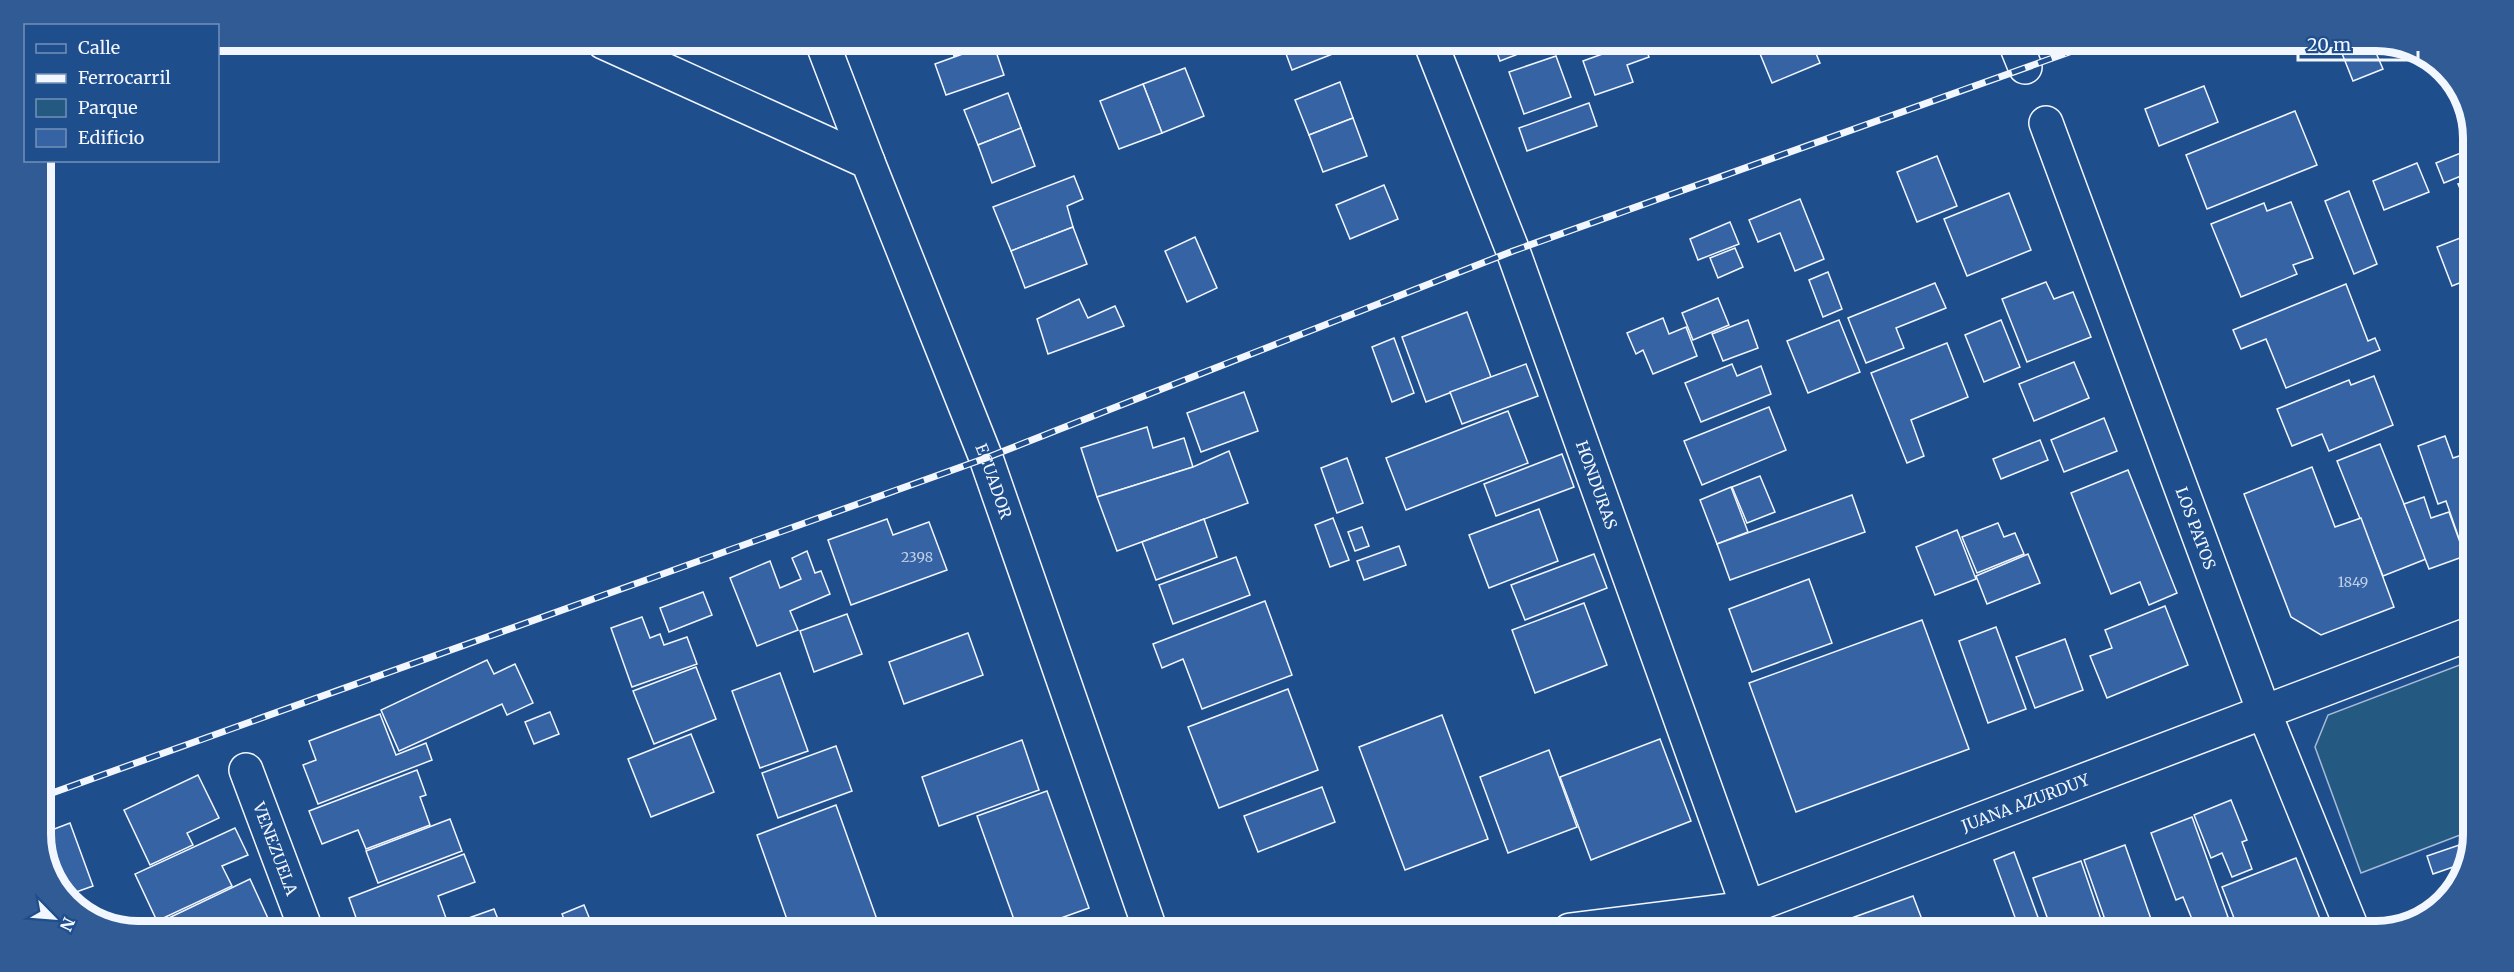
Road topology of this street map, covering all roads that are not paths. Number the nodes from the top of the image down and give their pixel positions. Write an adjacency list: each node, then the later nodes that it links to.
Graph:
1 (623, 51): 5 (street)
2 (825, 51): 5 (street, ECUADOR)
3 (1434, 51): 9 (street, HONDURAS)
4 (2046, 123): 7 (street, LOS PATOS)
5 (868, 162): 11 (street, ECUADOR)
6 (2463, 637): 7 (street, JUANA AZURDUY)
7 (2264, 712): 9 (street, JUANA AZURDUY); 13 (street, LOS PATOS)
8 (246, 770): 10 (street, VENEZUELA)
9 (1752, 919): 12 (street, JUANA AZURDUY)
10 (304, 921)
11 (1147, 921)
12 (1719, 921)
13 (2349, 921)

